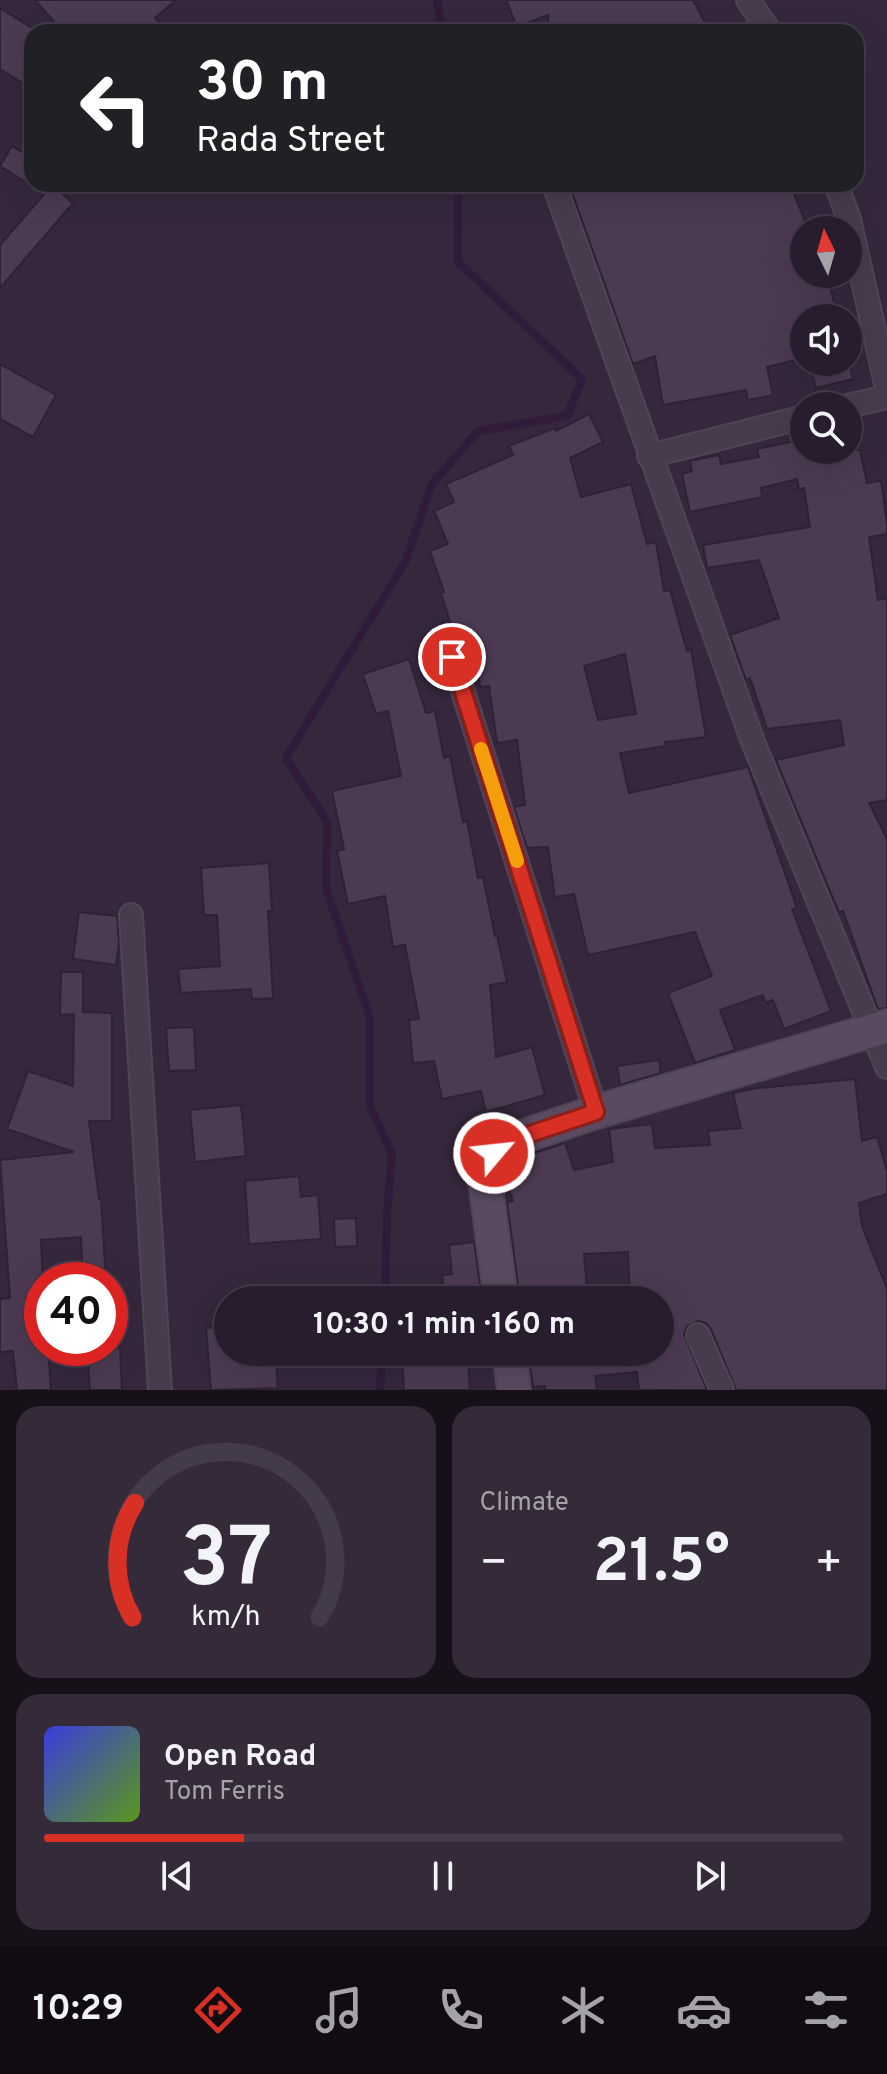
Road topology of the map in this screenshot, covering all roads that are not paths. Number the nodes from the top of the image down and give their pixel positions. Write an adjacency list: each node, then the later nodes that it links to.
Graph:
1 (748, 0): 2 (street)
2 (764, 24)
3 (557, 192): 9 (street)
4 (839, 192): 5 (street)
5 (887, 388)
6 (887, 397): 7 (street)
7 (862, 403)
8 (790, 421): 9 (street)
9 (649, 456): 12 (street)
10 (452, 657): 14 (street)
11 (131, 915): 18 (street)
12 (880, 1029): 13 (street); 14 (street)
13 (887, 1067)
14 (596, 1112): 15 (street)
15 (499, 1286)
16 (698, 1335): 20 (street)
17 (511, 1366): 19 (street)
18 (160, 1390)
19 (514, 1390)
20 (722, 1390)

